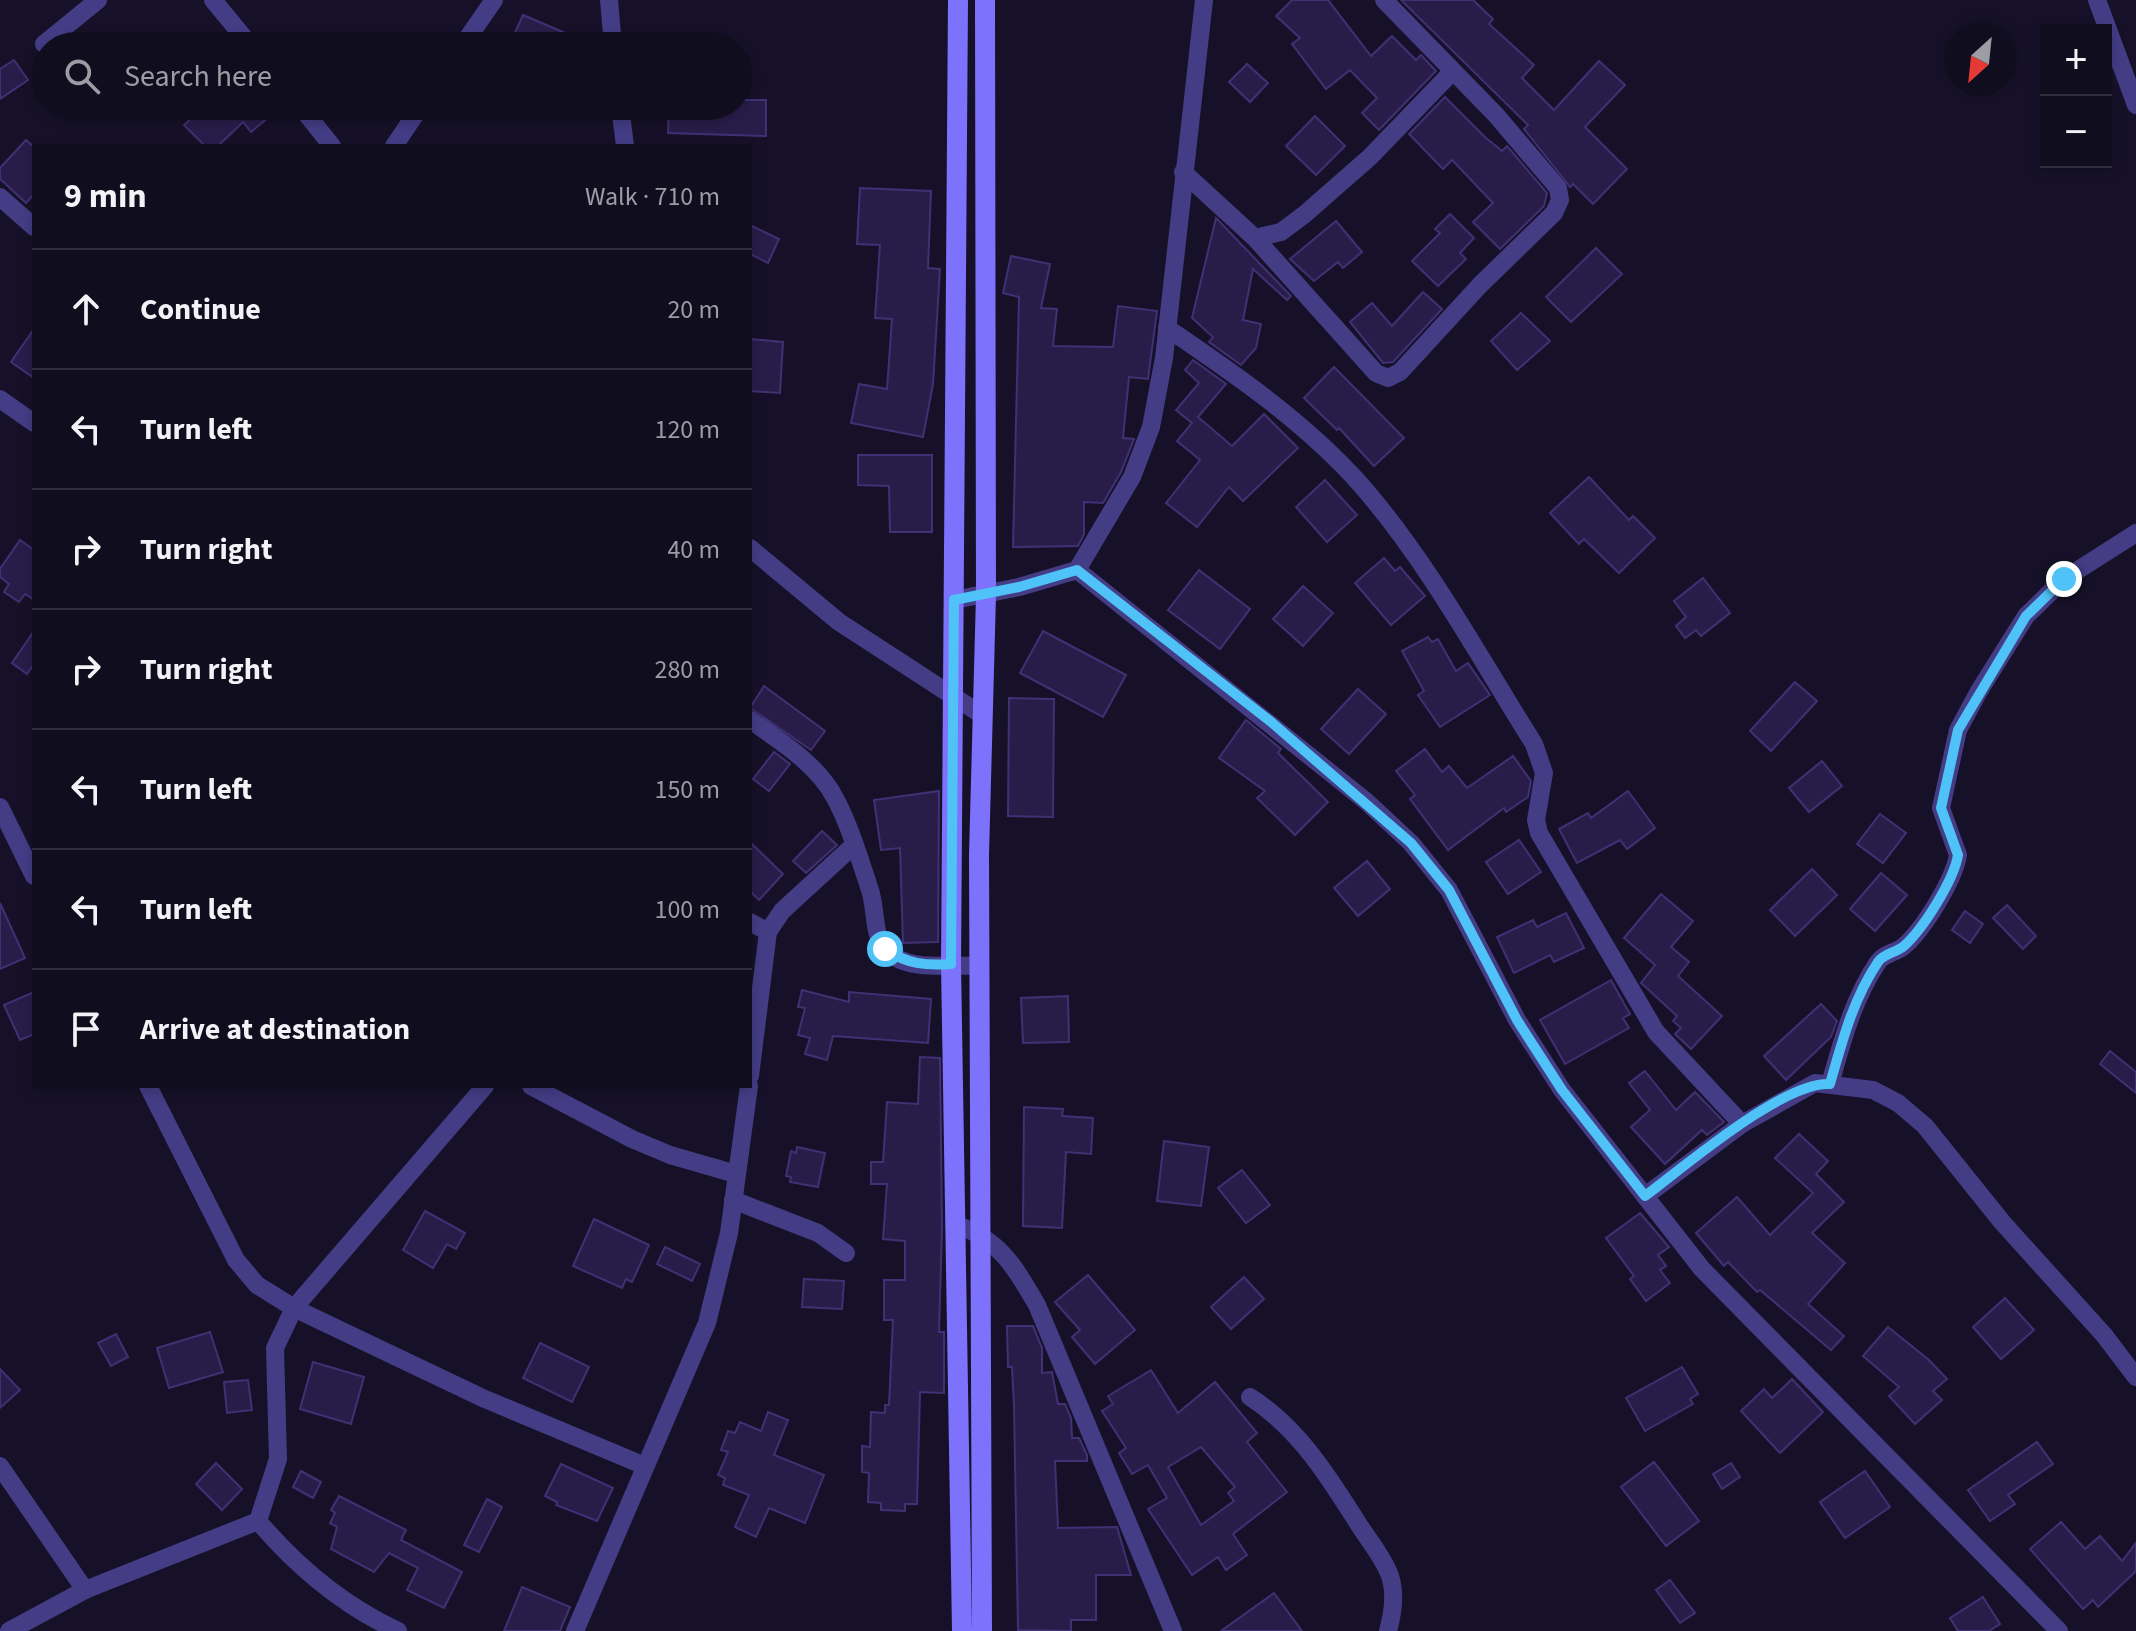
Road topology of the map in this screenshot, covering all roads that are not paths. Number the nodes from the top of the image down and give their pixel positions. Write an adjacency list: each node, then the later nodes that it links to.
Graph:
1 (98, 0): 10 (street)
2 (213, 0): 11 (street)
3 (494, 0): 12 (street)
4 (609, 0): 13 (street)
5 (958, 0): 22 (main road)
6 (985, 0): 23 (main road)
7 (1204, 0): 24 (street)
8 (1384, 0): 14 (street)
9 (2097, 0): 15 (street)
10 (59, 32)
11 (239, 32)
12 (472, 32)
13 (612, 32)
14 (1452, 72): 27 (street); 27 (street)
15 (2136, 105)
16 (311, 120): 19 (street)
17 (412, 120): 20 (street)
18 (622, 120): 21 (street)
19 (330, 144)
20 (395, 144)
21 (625, 144)
22 (955, 164): 23 (main road); 30 (main road)
23 (983, 167): 29 (main road)
24 (1183, 172): 27 (street); 28 (street)
25 (0, 197): 26 (street)
26 (32, 225)
27 (1255, 238)
28 (1167, 328): 35 (street); 54 (street)
29 (985, 384): 30 (main road); 36 (main road)
30 (956, 385): 37 (main road)
31 (0, 399): 32 (street)
32 (32, 422)
33 (2136, 533): 49 (street)
34 (752, 550): 38 (street)
35 (1077, 570): 36 (street); 56 (street)
36 (986, 595): 37 (street); 39 (main road)
37 (954, 600): 38 (main road)
38 (955, 700): 39 (street); 46 (main road)
39 (982, 715): 47 (main road)
40 (752, 722): 42 (street)
41 (0, 807): 43 (street)
42 (854, 845): 45 (street); 46 (street)
43 (32, 872)
44 (752, 923): 45 (street)
45 (768, 932): 48 (street)
46 (951, 964): 47 (street); 58 (main road)
47 (979, 966): 59 (main road)
48 (752, 1060)
49 (1830, 1084): 54 (street); 62 (street)
50 (149, 1088): 61 (street)
51 (483, 1088): 61 (street)
52 (535, 1088): 55 (street)
53 (749, 1088): 55 (street)
54 (1742, 1124): 56 (street)
55 (736, 1174): 57 (street)
56 (1645, 1196): 75 (street)
57 (733, 1200): 60 (street); 65 (street)
58 (957, 1225): 59 (street); 71 (main road)
59 (982, 1234): 72 (main road); 73 (street)
60 (846, 1253)
61 (294, 1308): 65 (street); 66 (street)
62 (2136, 1377)
63 (1250, 1397): 74 (street)
64 (0, 1466): 67 (street)
65 (645, 1466): 70 (street)
66 (258, 1521): 67 (street); 69 (street)
67 (85, 1590): 68 (street)
68 (9, 1631)
69 (398, 1631)
70 (575, 1631)
71 (962, 1631)
72 (982, 1631)
73 (1173, 1631)
74 (1388, 1631)
75 (2059, 1631)

